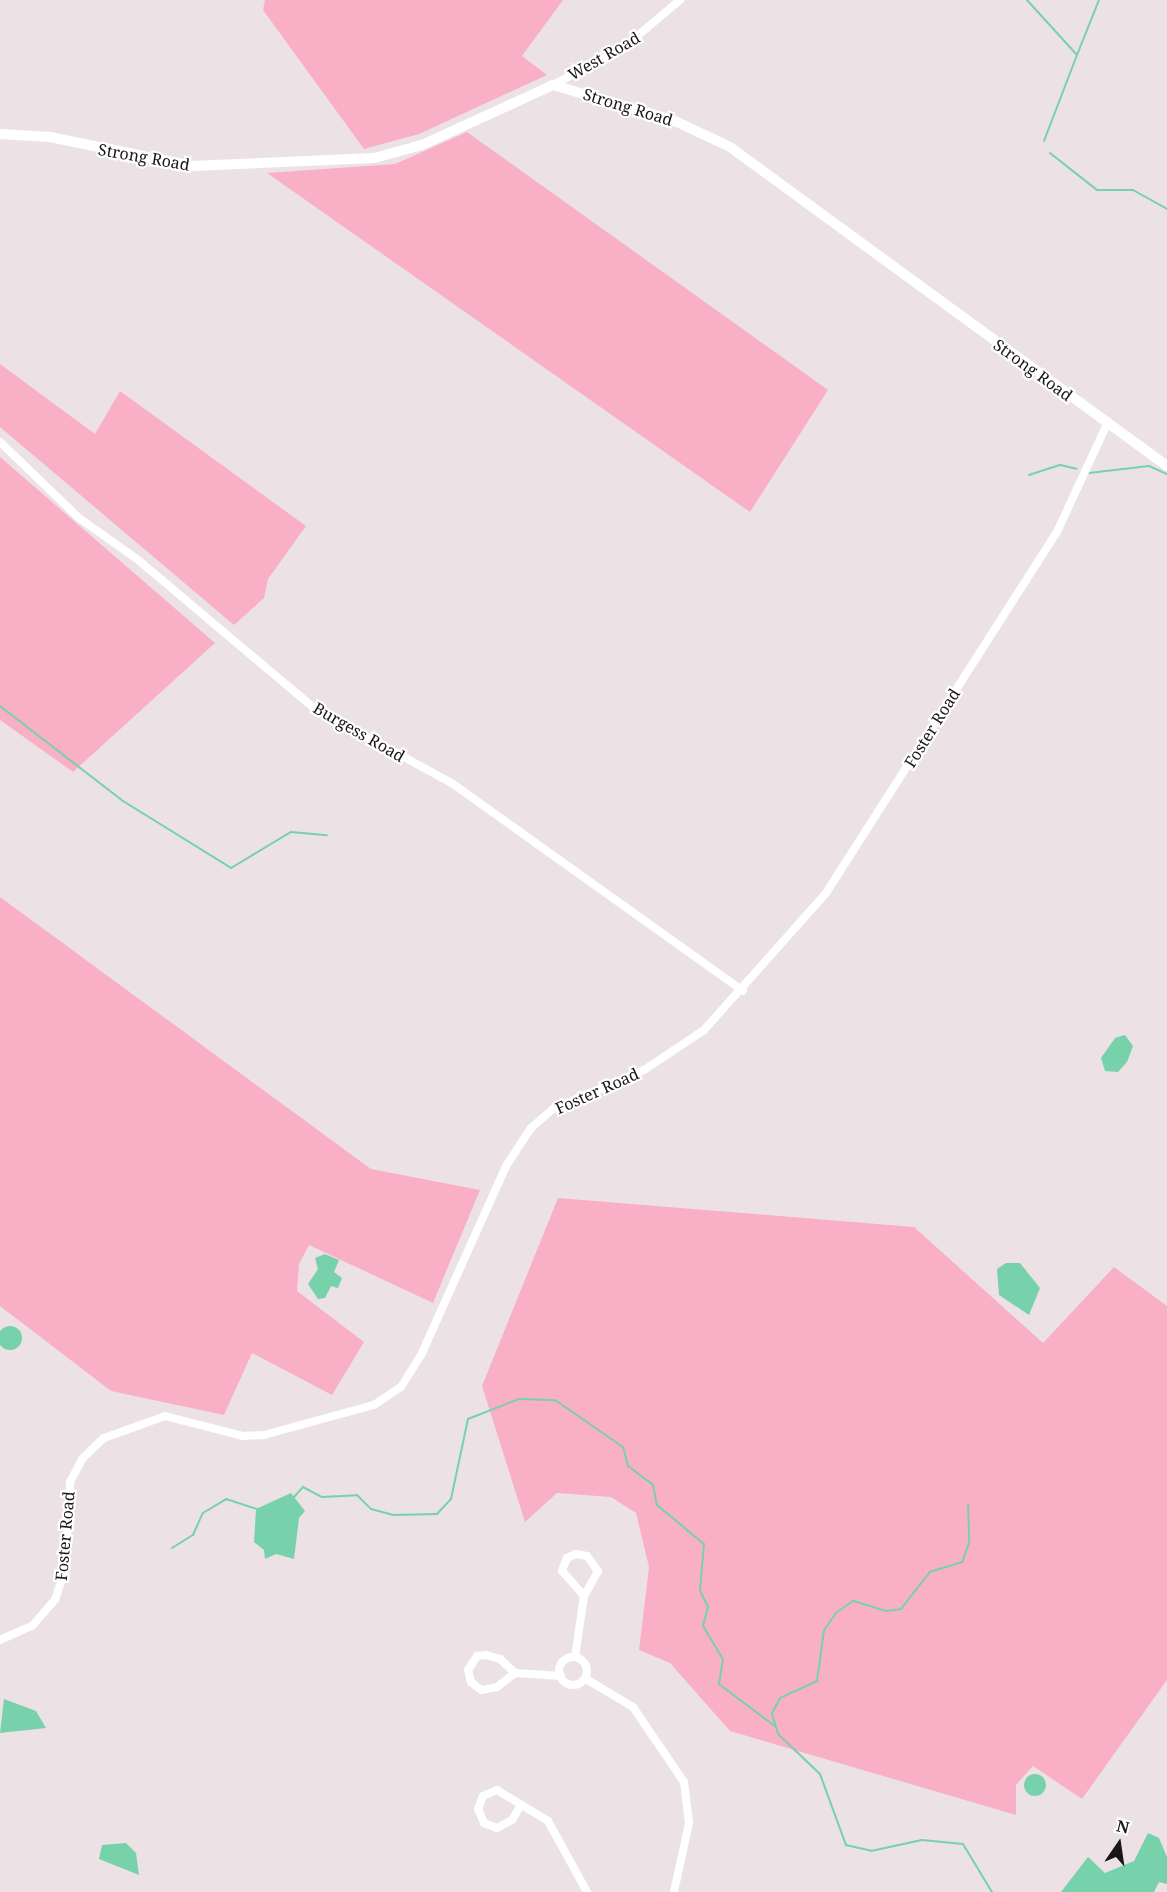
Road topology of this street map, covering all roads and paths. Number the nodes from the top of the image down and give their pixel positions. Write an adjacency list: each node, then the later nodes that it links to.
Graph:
1 (680, 0): 2 (street, West Road)
2 (553, 85): 3 (street, Strong Road); 4 (street, Strong Road)
3 (0, 134)
4 (1107, 424): 6 (street, Strong Road); 7 (street, Foster Road)
5 (0, 442): 7 (street, Burgess Road)
6 (1167, 465)
7 (743, 991): 9 (street, Foster Road)
8 (584, 1596): 8 (street); 10 (street)
9 (0, 1640)
10 (575, 1657): 12 (street); 13 (street)
11 (515, 1673): 11 (street); 12 (street)
12 (561, 1676): 13 (street)
13 (585, 1679): 16 (street)
14 (522, 1805): 14 (street); 15 (street)
15 (587, 1892)
16 (674, 1892)

